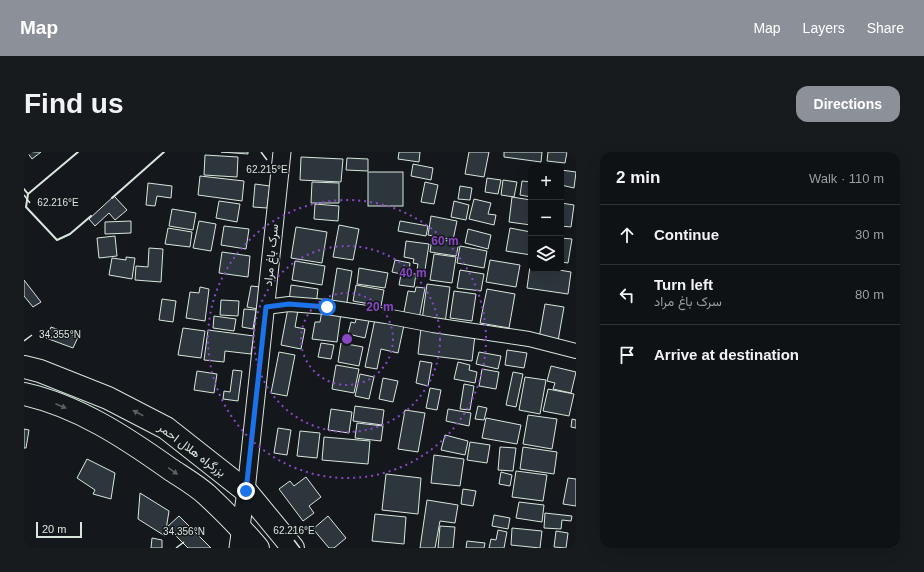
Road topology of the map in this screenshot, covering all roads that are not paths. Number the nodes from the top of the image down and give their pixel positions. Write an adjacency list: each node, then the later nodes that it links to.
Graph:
1 (282, 152): 2 (street, سرک باغ مراد)
2 (266, 307): 3 (street); 6 (street, سرک باغ مراد)
3 (576, 352)
4 (24, 367): 6 (highway, بزرگراه هلال احمر, one-way to 4)
5 (24, 394): 7 (highway, one-way to 7)
6 (246, 491): 7 (street, سرک باغ مراد); 9 (highway, بزرگراه هلال احمر)
7 (239, 538): 8 (highway)
8 (258, 548)
9 (293, 548)

